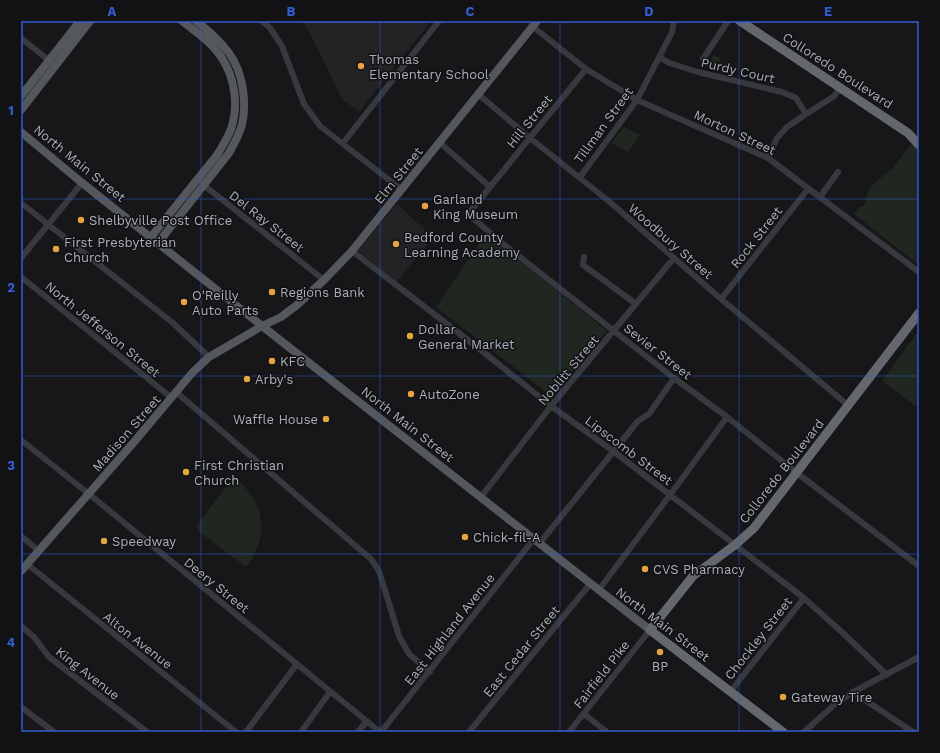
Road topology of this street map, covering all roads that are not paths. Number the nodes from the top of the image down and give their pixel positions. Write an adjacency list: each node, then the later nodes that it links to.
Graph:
1 (80, 21): 15 (main road)
2 (90, 21): 15 (main road)
3 (182, 21): 11 (main road)
4 (262, 21): 26 (street)
5 (439, 21): 26 (street)
6 (674, 21): 13 (street, Tillman Street)
7 (728, 21): 14 (street)
8 (740, 21): 17 (highway, Colloredo Boulevard)
9 (202, 23): 11 (street); 33 (main road)
10 (534, 24): 16 (street, Morton Street); 18 (main road, Elm Street)
11 (197, 33): 31 (main road)
12 (21, 38): 15 (street)
13 (659, 57): 20 (street, Tillman Street); 22 (street, Purdy Court)
14 (703, 59)
15 (52, 63): 19 (main road); 21 (main road)
16 (586, 69): 20 (street, Morton Street); 24 (street, Hill Street)
17 (841, 88): 22 (street); 27 (highway, Colloredo Boulevard)
18 (478, 94): 24 (street, Woodbury Street); 25 (main road, Elm Street)
19 (21, 96)
20 (637, 100): 28 (street, Morton Street); 30 (street, Tillman Street)
21 (21, 110)
22 (806, 114): 28 (street)
23 (21, 132): 32 (main road, North Main Street)
24 (530, 138): 30 (street, Woodbury Street); 34 (street, Hill Street)
25 (439, 142): 34 (street); 36 (main road, Elm Street)
26 (343, 143): 36 (street)
27 (919, 145)
28 (768, 158): 35 (street, Morton Street)
29 (838, 172): 37 (street)
30 (580, 177): 45 (street, Woodbury Street)
31 (197, 179): 33 (street, Del Ray Street); 40 (main road)
32 (82, 183): 39 (street); 40 (main road, North Main Street)
33 (204, 186): 41 (main road); 48 (street, Del Ray Street)
34 (490, 187): 53 (street, Sevier Street)
35 (808, 189): 37 (street, Morton Street); 49 (street, Rock Street)
36 (402, 190): 42 (main road, Elm Street)
37 (820, 197): 46 (street, Morton Street)
38 (21, 203): 39 (street)
39 (47, 224): 44 (street); 54 (street)
40 (151, 237): 41 (main road, North Main Street)
41 (158, 243): 52 (main road, North Main Street)
42 (352, 251): 48 (main road, Elm Street); 57 (street, Lipscomb Street)
43 (584, 257): 50 (street)
44 (21, 258)
45 (674, 258): 49 (street, Woodbury Street); 50 (street, Noblitt Street)
46 (919, 272)
47 (21, 277): 56 (street, North Jefferson Street)
48 (324, 280): 52 (main road, Elm Street)
49 (721, 299): 58 (street, Woodbury Street)
50 (636, 304): 53 (street, Noblitt Street)
51 (919, 313): 58 (highway, Colloredo Boulevard)
52 (262, 326): 54 (main road, Madison Street); 65 (main road, North Main Street)
53 (615, 331): 55 (street, Sevier Street); 57 (street, Noblitt Street)
54 (209, 357): 56 (main road, Madison Street)
55 (674, 378): 59 (street, Sevier Street); 61 (street, East Highland Avenue)
56 (174, 395): 63 (main road, Madison Street); 80 (street, North Jefferson Street)
57 (551, 406): 61 (street, Lipscomb Street); 65 (street, Noblitt Street)
58 (848, 406): 62 (highway, Colloredo Boulevard)
59 (727, 417): 62 (street, Sevier Street); 64 (street)
60 (21, 440): 63 (street, Deery Street)
61 (613, 451): 64 (street, Lipscomb Street); 67 (street, East Highland Avenue)
62 (797, 473): 68 (highway, Colloredo Boulevard); 71 (street, Sevier Street)
63 (89, 494): 69 (main road, Madison Street); 79 (street, Deery Street)
64 (670, 495): 68 (street, Lipscomb Street); 74 (street)
65 (480, 497): 67 (main road, North Main Street)
66 (21, 536): 69 (street)
67 (536, 542): 73 (main road, North Main Street); 80 (street, East Highland Avenue)
68 (735, 546): 75 (street, Lipscomb Street); 77 (highway, Colloredo Boulevard)
69 (39, 551): 70 (main road, Madison Street)
70 (27, 564): 72 (main road, Madison Street); 90 (street, Alton Avenue)
71 (919, 566)
72 (21, 571)
73 (590, 584): 74 (main road, North Main Street); 95 (street, East Cedar Street)
74 (598, 591): 77 (main road, North Main Street)
75 (804, 598): 81 (street, Lipscomb Street); 83 (street, Chockley Street)
76 (21, 626): 89 (street, King Avenue)
77 (650, 630): 83 (highway, North Main Street); 86 (street, Fairfield Pike)
78 (919, 657): 81 (street)
79 (297, 664): 82 (street, Deery Street); 91 (street)
80 (430, 672): 94 (street, East Highland Avenue)
81 (887, 675): 84 (street)
82 (330, 692): 87 (street, Deery Street); 92 (street)
83 (730, 692): 98 (highway, North Main Street)
84 (853, 692): 99 (street); 100 (street)
85 (21, 707): 88 (street)
86 (584, 714): 96 (street, Fairfield Pike); 97 (street)
87 (367, 721): 93 (street); 94 (street, Deery Street)
88 (54, 732)
89 (147, 732)
90 (236, 732)
91 (246, 732)
92 (300, 732)
93 (358, 732)
94 (381, 732)
95 (469, 732)
96 (569, 732)
97 (606, 732)
98 (783, 732)
99 (804, 732)
100 (913, 732)

